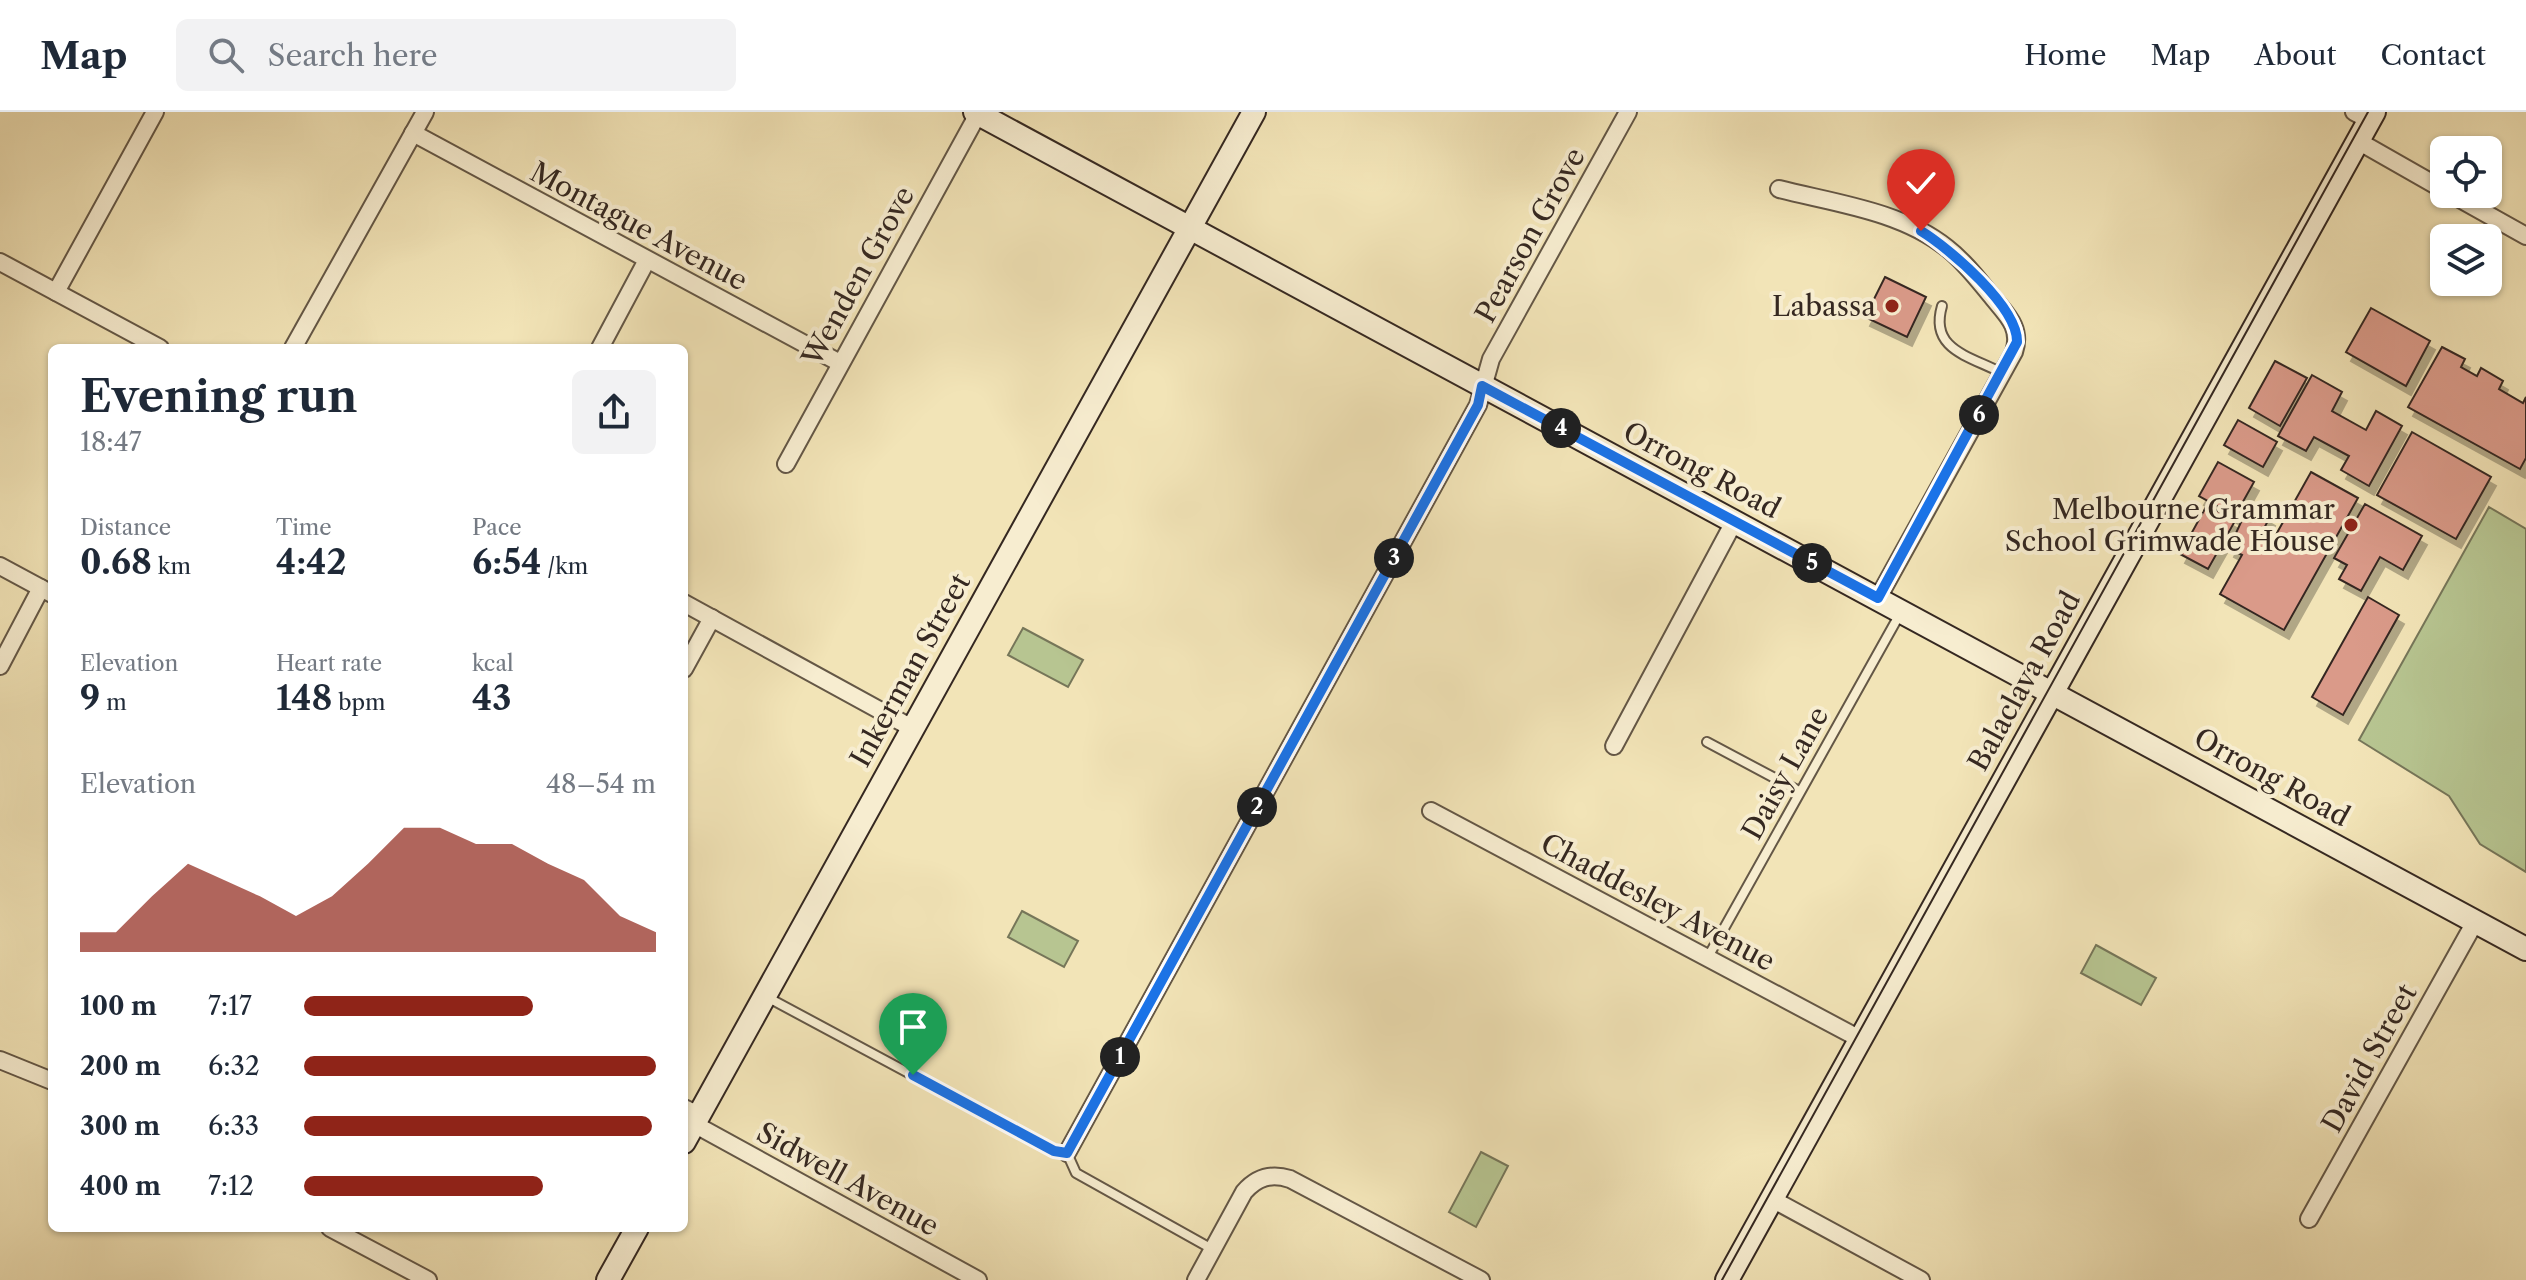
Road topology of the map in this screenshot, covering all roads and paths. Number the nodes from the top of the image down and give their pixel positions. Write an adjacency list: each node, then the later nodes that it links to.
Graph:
1 (155, 112): 16 (street)
2 (425, 112): 7 (street)
3 (1254, 112): 12 (street, Inkerman Street)
4 (1628, 112): 23 (street, Pearson Grove)
5 (976, 113): 12 (street, Orrong Road); 21 (street, Wenden Grove)
6 (2366, 115): 8 (street, Balaclava Road)
7 (413, 133): 14 (street, Montague Avenue); 19 (street)
8 (2358, 141): 9 (street); 34 (street, Balaclava Road)
9 (2430, 182)
10 (1779, 189): 22 (street)
11 (2476, 208): 13 (street)
12 (1188, 227): 23 (street, Orrong Road); 35 (street, Inkerman Street)
13 (2526, 236)
14 (647, 260): 20 (street); 21 (street, Montague Avenue)
15 (0, 262): 16 (street)
16 (56, 292): 18 (street)
17 (1942, 306): 22 (lane)
18 (153, 344)
19 (295, 344)
20 (602, 344)
21 (840, 363): 24 (street, Wenden Grove)
22 (2002, 373): 28 (street)
23 (1482, 386): 25 (street, Orrong Road); 48 (street, Pearson Grove)
24 (786, 464)
25 (1734, 522): 28 (street, Orrong Road); 37 (street)
26 (0, 566): 27 (street)
27 (47, 591): 33 (street)
28 (1878, 598): 30 (street, Orrong Road)
29 (688, 605): 31 (street)
30 (1901, 611): 34 (street, Orrong Road); 38 (lane, Daisy Lane)
31 (712, 618): 32 (street); 35 (street)
32 (688, 662)
33 (0, 666)
34 (2052, 692): 40 (street, Orrong Road); 44 (street, Balaclava Road)
35 (912, 728): 43 (street, Inkerman Street)
36 (1707, 742): 38 (lane)
37 (1614, 746)
38 (1799, 791): 42 (lane, Daisy Lane)
39 (1431, 811): 42 (street, Chaddesley Avenue)
40 (2475, 922): 41 (street, Orrong Road); 50 (street, David Street)
41 (2526, 949)
42 (1708, 957): 44 (street, Chaddesley Avenue)
43 (764, 996): 47 (street, Inkerman Street); 48 (lane)
44 (1860, 1039): 49 (street, Balaclava Road)
45 (0, 1060): 46 (street)
46 (48, 1077)
47 (690, 1122): 56 (street, Sidwell Avenue)
48 (1067, 1153): 53 (lane)
49 (1772, 1199): 59 (street, Balaclava Road); 60 (street)
50 (2309, 1219)
51 (338, 1232): 55 (street)
52 (635, 1232): 54 (street)
53 (1212, 1249): 57 (street); 58 (street)
54 (611, 1279)
55 (428, 1280)
56 (978, 1280)
57 (1196, 1280)
58 (1481, 1280)
59 (1727, 1280)
60 (1921, 1280)

